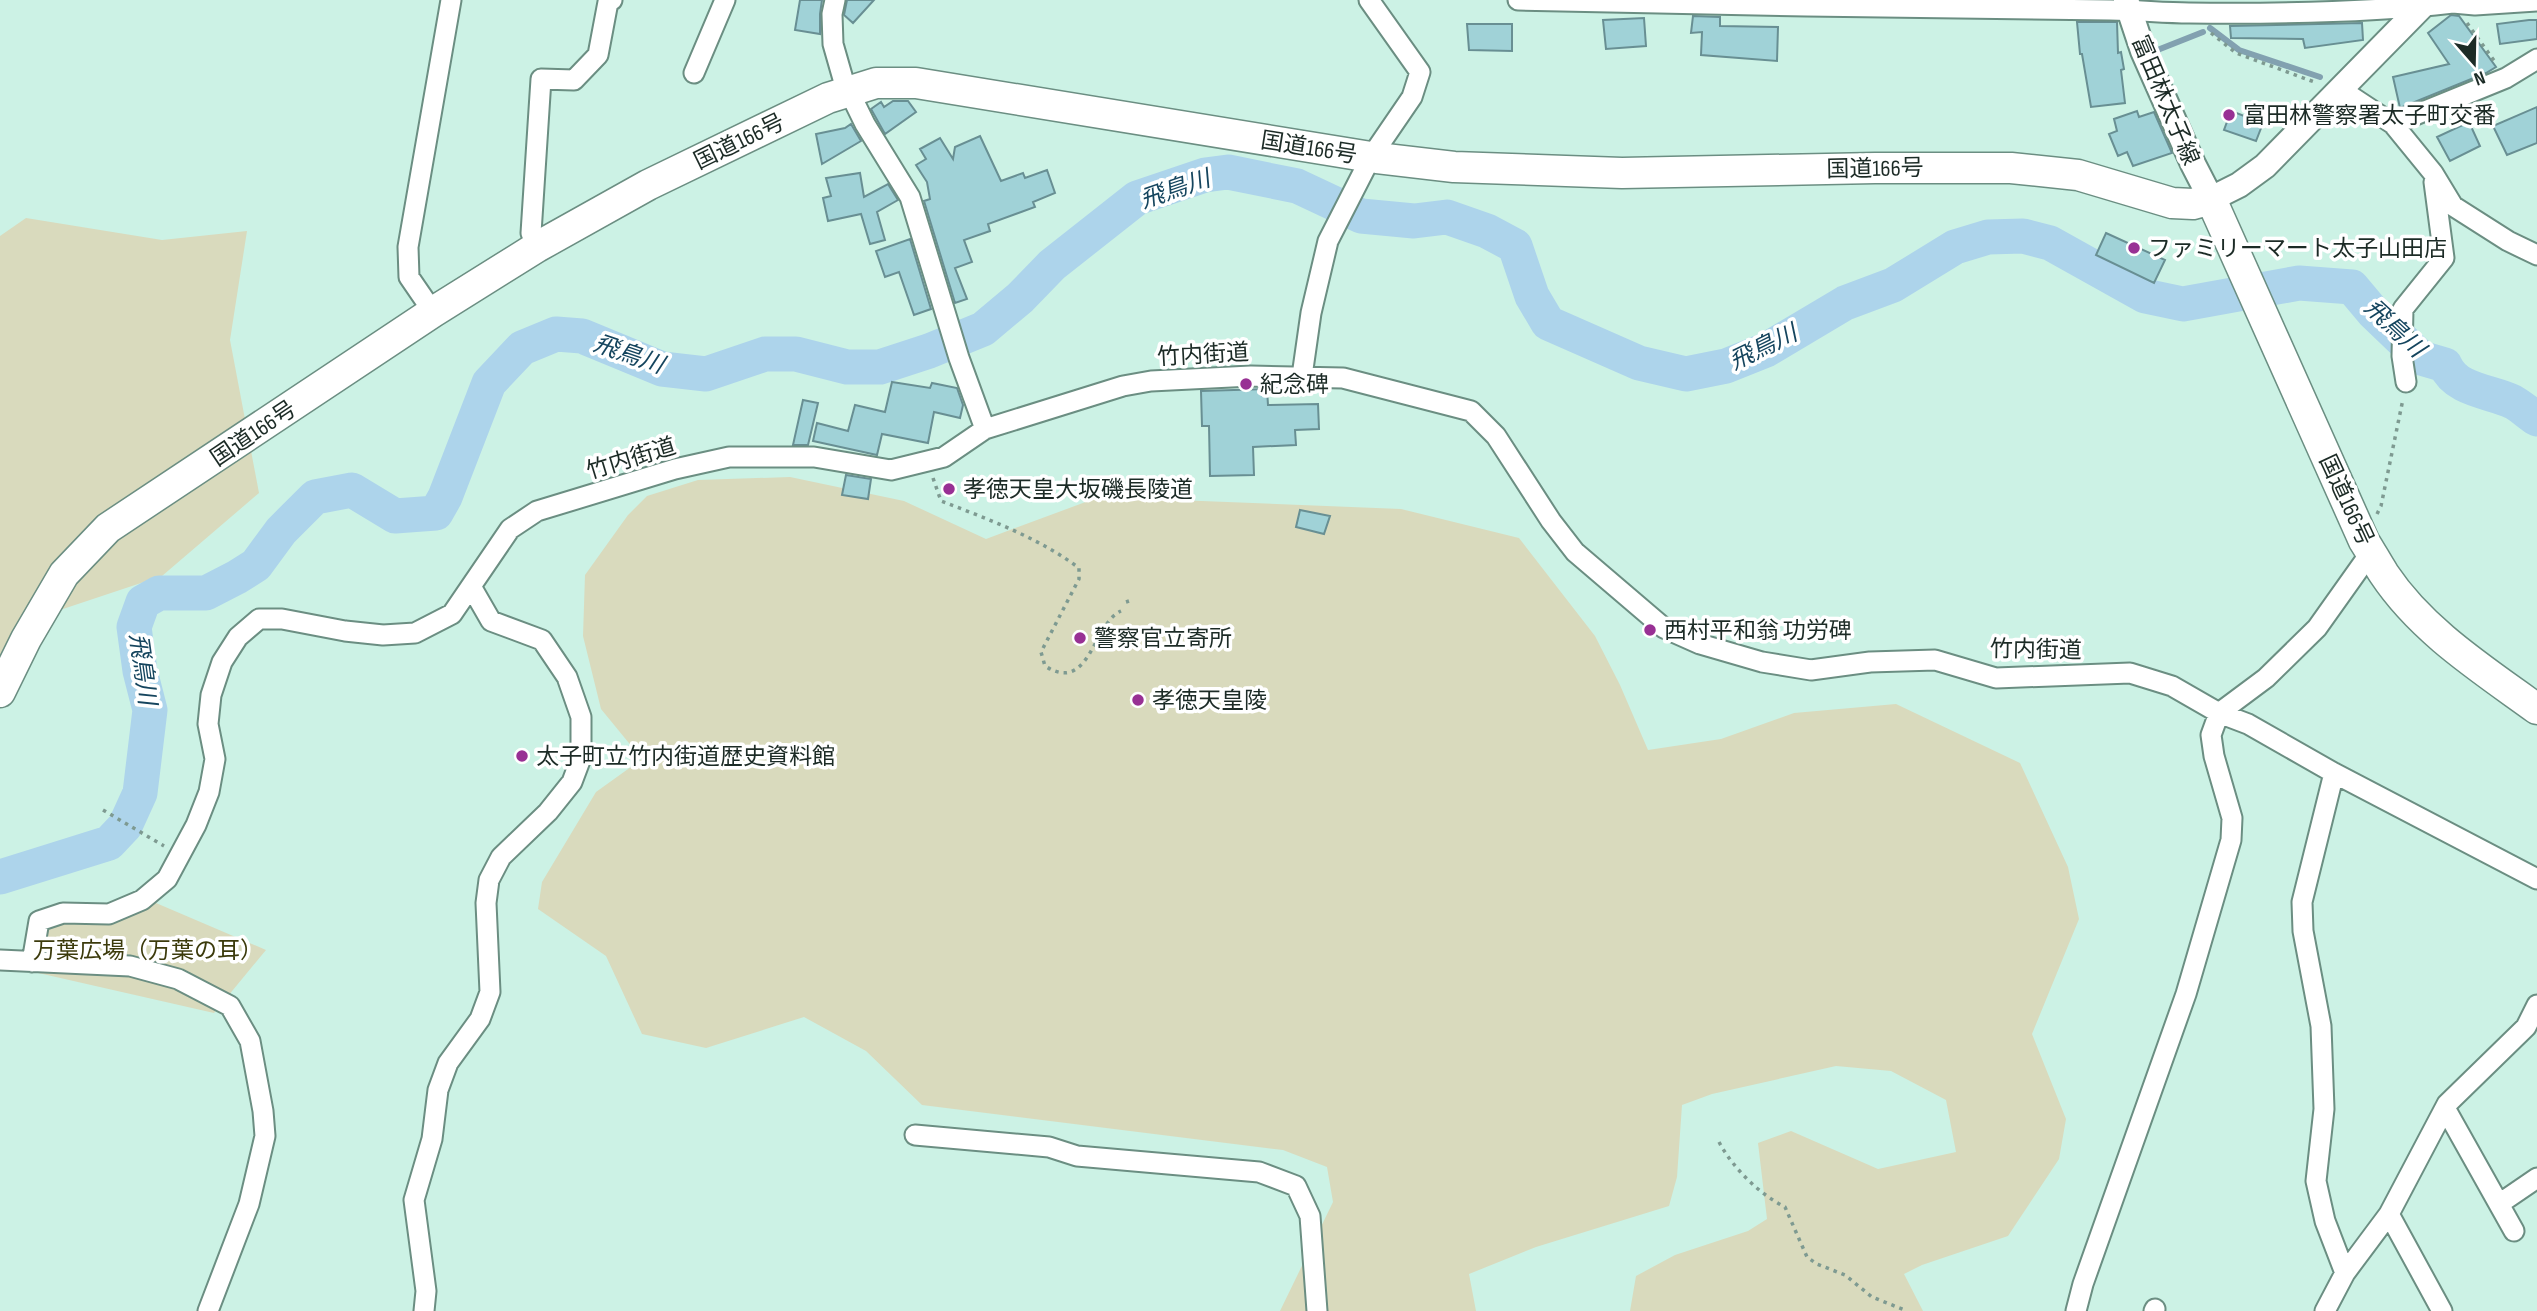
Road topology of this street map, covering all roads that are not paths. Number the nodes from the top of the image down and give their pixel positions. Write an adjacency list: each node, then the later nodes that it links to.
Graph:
1 (451, 0): 21 (street)
2 (612, 0): 19 (street)
3 (725, 0): 12 (street)
4 (835, 0): 14 (street)
5 (1370, 0): 16 (street)
6 (1518, 0): 8 (street)
7 (2537, 1): 9 (street)
8 (1689, 2): 10 (street)
9 (2425, 3): 10 (street); 13 (main road)
10 (2127, 5): 18 (main road, 富田林太子線)
11 (2537, 59): 15 (street)
12 (694, 73)
13 (2339, 90): 15 (street); 18 (main road)
14 (849, 92): 16 (highway, 国道166号); 19 (highway, 国道166号); 24 (street)
15 (2393, 124): 17 (street)
16 (1371, 157): 18 (highway, 国道166号); 22 (street)
17 (2433, 173): 20 (street); 23 (street)
18 (2211, 199): 25 (highway, 国道166号)
19 (537, 247): 21 (highway, 国道166号)
20 (2537, 255)
21 (433, 312): 27 (highway, 国道166号)
22 (1302, 376): 24 (street, 竹内街道); 29 (street, 竹内街道)
23 (2406, 382)
24 (985, 429): 26 (street, 竹内街道)
25 (2367, 546): 28 (highway, 国道166号); 29 (street)
26 (472, 588): 33 (street, 竹内街道); 43 (street)
27 (0, 692)
28 (2537, 709)
29 (2219, 713): 30 (street, 竹内街道); 45 (street)
30 (2333, 773): 31 (street, 竹内街道); 41 (street)
31 (2537, 879)
32 (0, 960): 33 (street)
33 (32, 962): 42 (street)
34 (2537, 1005): 35 (street)
35 (2445, 1108): 38 (street); 39 (street)
36 (915, 1135): 44 (street)
37 (2537, 1178): 38 (street)
38 (2499, 1204): 40 (street)
39 (2389, 1214): 41 (street); 47 (street)
40 (2514, 1231)
41 (2345, 1273): 46 (street)
42 (208, 1311)
43 (424, 1311)
44 (1317, 1311)
45 (2076, 1311)
46 (2325, 1311)
47 (2442, 1311)

